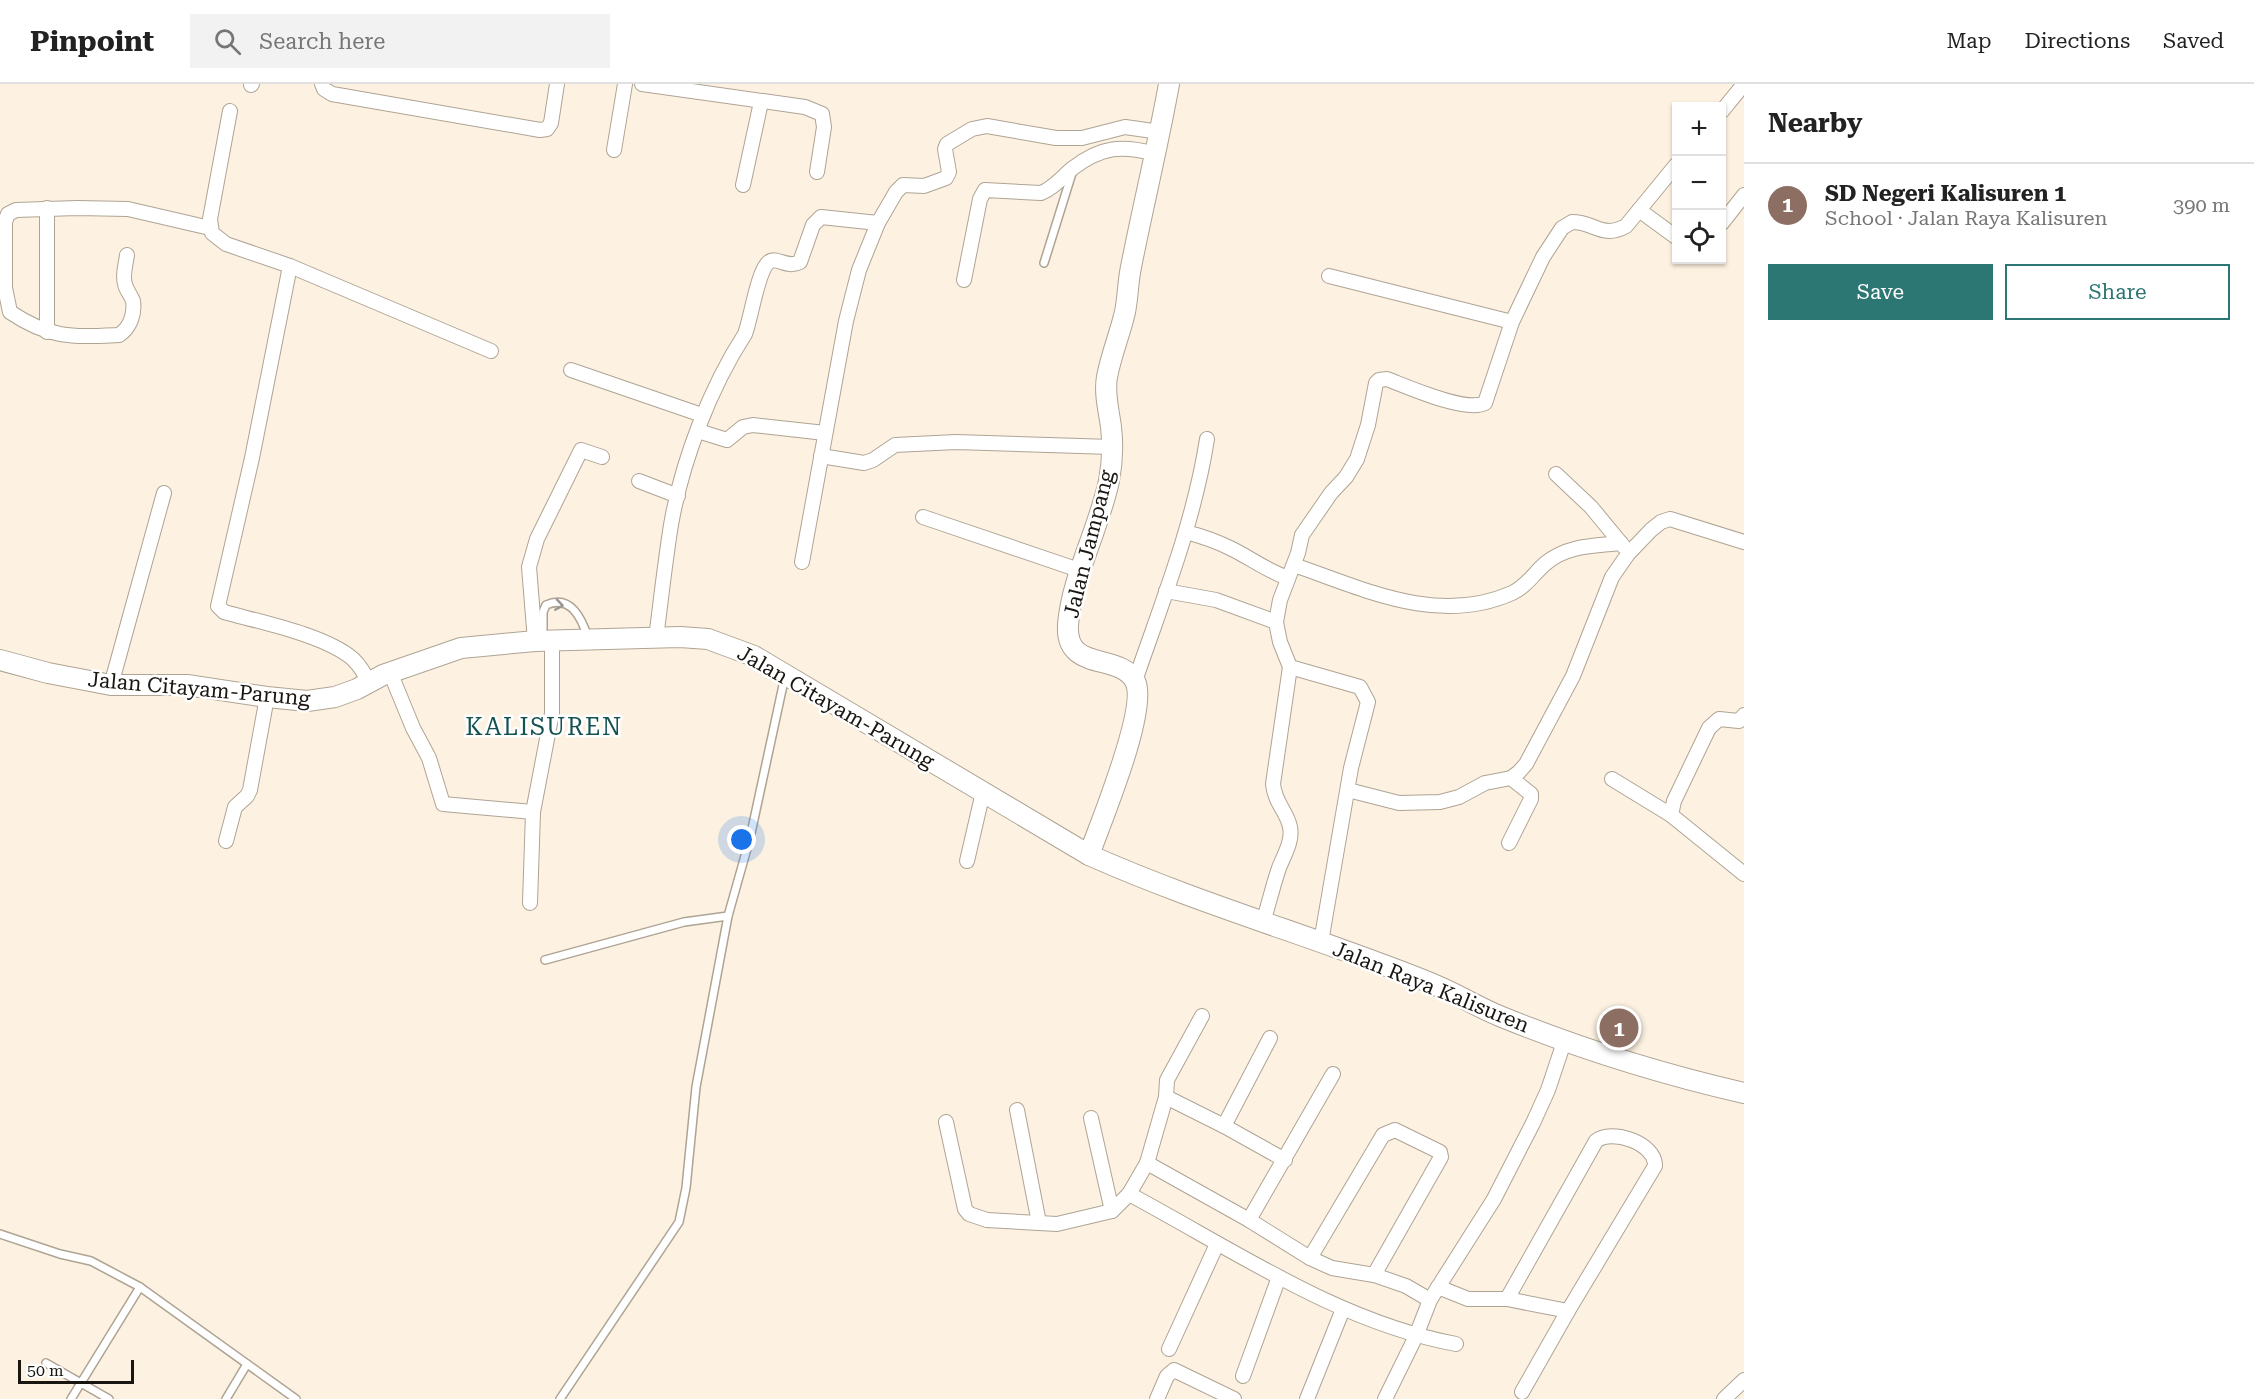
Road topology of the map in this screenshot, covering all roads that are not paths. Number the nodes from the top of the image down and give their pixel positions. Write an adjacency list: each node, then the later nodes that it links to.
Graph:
1 (322, 84): 2 (street)
2 (557, 84)
3 (625, 84): 11 (street)
4 (642, 84): 7 (street)
5 (1168, 84): 10 (main road, Jalan Jampang)
6 (1744, 84): 8 (street)
7 (761, 102): 15 (street); 16 (street)
8 (1726, 106)
9 (230, 111): 23 (street)
10 (1160, 132): 12 (main road, Jalan Jampang); 22 (street)
11 (614, 150)
12 (1156, 154): 13 (street); 39 (main road, Jalan Jampang)
13 (1074, 167): 26 (lane); 29 (street)
14 (1672, 171): 19 (street)
15 (817, 172)
16 (743, 185)
17 (1744, 195): 20 (street)
18 (47, 208): 21 (street); 23 (street); 32 (street)
19 (1639, 210): 24 (street); 31 (street)
20 (1726, 218)
21 (3, 222): 30 (street)
22 (878, 223): 35 (street); 37 (street)
23 (210, 228): 27 (street)
24 (1672, 233)
25 (127, 255): 32 (street)
26 (1044, 263)
27 (290, 266): 33 (street); 64 (street)
28 (1329, 276): 31 (street)
29 (964, 280)
30 (5, 311): 32 (street)
31 (1512, 322): 51 (street)
32 (47, 332)
33 (491, 351)
34 (571, 370): 35 (street)
35 (702, 415): 36 (street)
36 (698, 430): 37 (street); 45 (street)
37 (825, 433): 40 (street)
38 (1207, 439): 47 (street)
39 (1112, 447): 40 (street); 52 (main road, Jalan Jampang)
40 (821, 456): 50 (street)
41 (602, 457): 58 (street)
42 (1556, 474): 49 (street)
43 (639, 481): 45 (street)
44 (164, 493): 65 (street)
45 (678, 496): 56 (street)
46 (923, 517): 52 (street)
47 (1186, 532): 53 (street); 54 (street)
48 (1744, 542): 49 (street)
49 (1625, 549): 51 (street); 68 (street)
50 (802, 562)
51 (1294, 565): 53 (street)
52 (1082, 571): 63 (main road, Jalan Jampang)
53 (1288, 578): 55 (street)
54 (1166, 591): 55 (street); 63 (street)
55 (1276, 622): 60 (street)
56 (656, 638): 57 (main road, Jalan Citayam-Parung); 62 (main road, Jalan Citayam-Parung)
57 (588, 640): 58 (main road, Jalan Citayam-Parung); 58 (lane, one-way to 57)
58 (544, 641): 61 (main road, Jalan Citayam-Parung); 72 (street)
59 (0, 660): 65 (main road, Jalan Citayam-Parung)
60 (1290, 667): 70 (street); 81 (street)
61 (390, 672): 64 (main road, Jalan Citayam-Parung); 72 (street)
62 (786, 674): 71 (main road, Jalan Citayam-Parung); 80 (lane)
63 (1135, 681): 76 (main road)
64 (369, 683): 66 (main road, Jalan Citayam-Parung)
65 (111, 685): 66 (main road, Jalan Citayam-Parung)
66 (267, 697): 74 (street)
67 (1744, 715): 73 (street)
68 (1511, 778): 70 (street); 75 (street)
69 (1611, 779): 73 (street)
70 (1348, 790): 82 (street)
71 (983, 792): 76 (main road, Jalan Citayam-Parung); 77 (street)
72 (533, 812): 79 (street)
73 (1671, 815): 78 (street)
74 (226, 842)
75 (1509, 843)
76 (1089, 855): 81 (main road, Jalan Raya Kalisuren)
77 (967, 861)
78 (1744, 873)
79 (530, 903)
80 (728, 916): 83 (lane); 124 (lane)
81 (1263, 922): 82 (main road, Jalan Raya Kalisuren)
82 (1321, 942): 86 (main road, Jalan Raya Kalisuren)
83 (545, 960)
84 (1202, 1016): 89 (street)
85 (1270, 1038): 93 (street)
86 (1564, 1042): 88 (main road, Jalan Raya Kalisuren); 106 (street)
87 (1333, 1074): 94 (street)
88 (1744, 1093)
89 (1166, 1097): 93 (street); 95 (street)
90 (1017, 1110): 99 (street)
91 (1091, 1118): 97 (street)
92 (946, 1122): 99 (street)
93 (1224, 1126): 94 (street)
94 (1285, 1160): 98 (street)
95 (1147, 1163): 96 (street); 98 (street)
96 (1129, 1194): 97 (street); 101 (street)
97 (1112, 1210): 99 (street)
98 (1249, 1220): 102 (street)
99 (1039, 1223)
100 (0, 1234): 105 (lane)
101 (1217, 1244): 104 (street); 113 (street)
102 (1310, 1258): 103 (street); 103 (street)
103 (1374, 1275): 108 (street)
104 (1279, 1277): 109 (street); 116 (street)
105 (140, 1287): 115 (lane); 118 (lane)
106 (1438, 1287): 107 (street); 108 (street)
107 (1508, 1299): 110 (street); 110 (street)
108 (1430, 1300): 111 (street)
109 (1343, 1309): 111 (street); 127 (street)
110 (1568, 1311): 119 (street)
111 (1416, 1336): 112 (street); 128 (street)
112 (1456, 1344)
113 (1169, 1349)
114 (46, 1363): 118 (lane)
115 (247, 1364): 122 (lane); 123 (lane)
116 (1243, 1376)
117 (1744, 1380): 129 (street)
118 (80, 1382): 120 (lane); 121 (lane)
119 (1522, 1392)
120 (71, 1399)
121 (109, 1399)
122 (226, 1399)
123 (296, 1399)
124 (560, 1399)
125 (1157, 1399): 126 (street)
126 (1234, 1399)
127 (1307, 1399)
128 (1385, 1399)
129 (1724, 1399)

